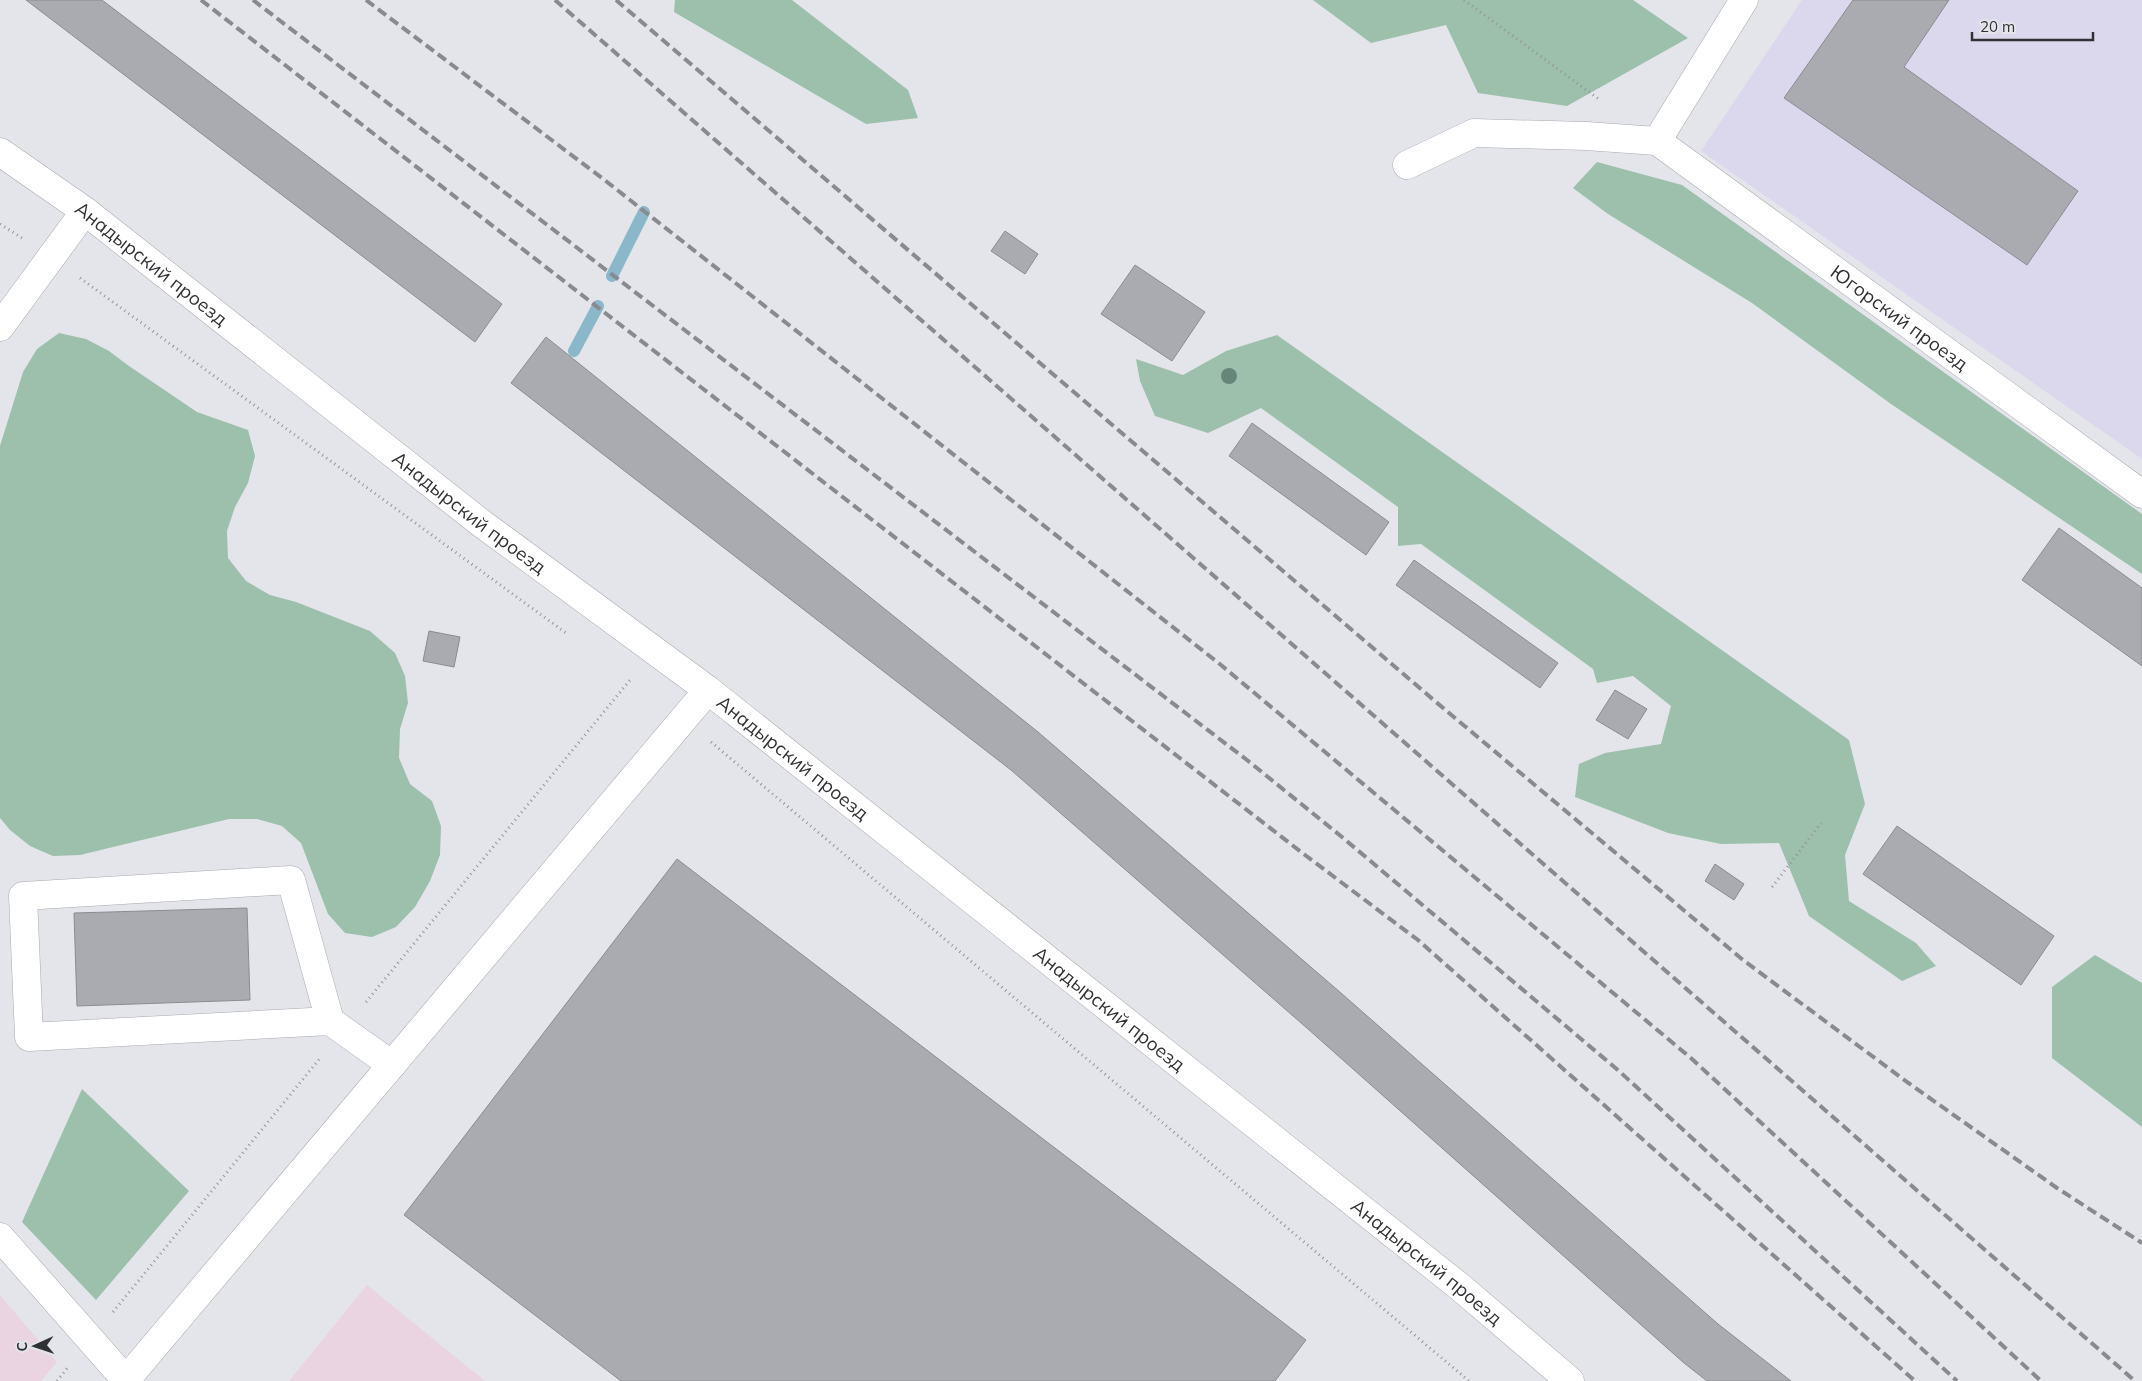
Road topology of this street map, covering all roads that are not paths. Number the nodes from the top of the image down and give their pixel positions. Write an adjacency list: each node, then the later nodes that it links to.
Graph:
1 (1744, 0): 2 (street)
2 (1657, 142): 4 (street); 7 (street, Югорский проезд)
3 (0, 152): 5 (street, Анадырский проезд)
4 (1407, 165)
5 (84, 211): 6 (street); 8 (street, Анадырский проезд)
6 (0, 328)
7 (2142, 494)
8 (708, 690): 10 (street); 13 (street, Анадырский проезд)
9 (330, 1021): 9 (street); 10 (street)
10 (392, 1065): 12 (street)
11 (0, 1237): 12 (street)
12 (126, 1381)
13 (1570, 1381)

